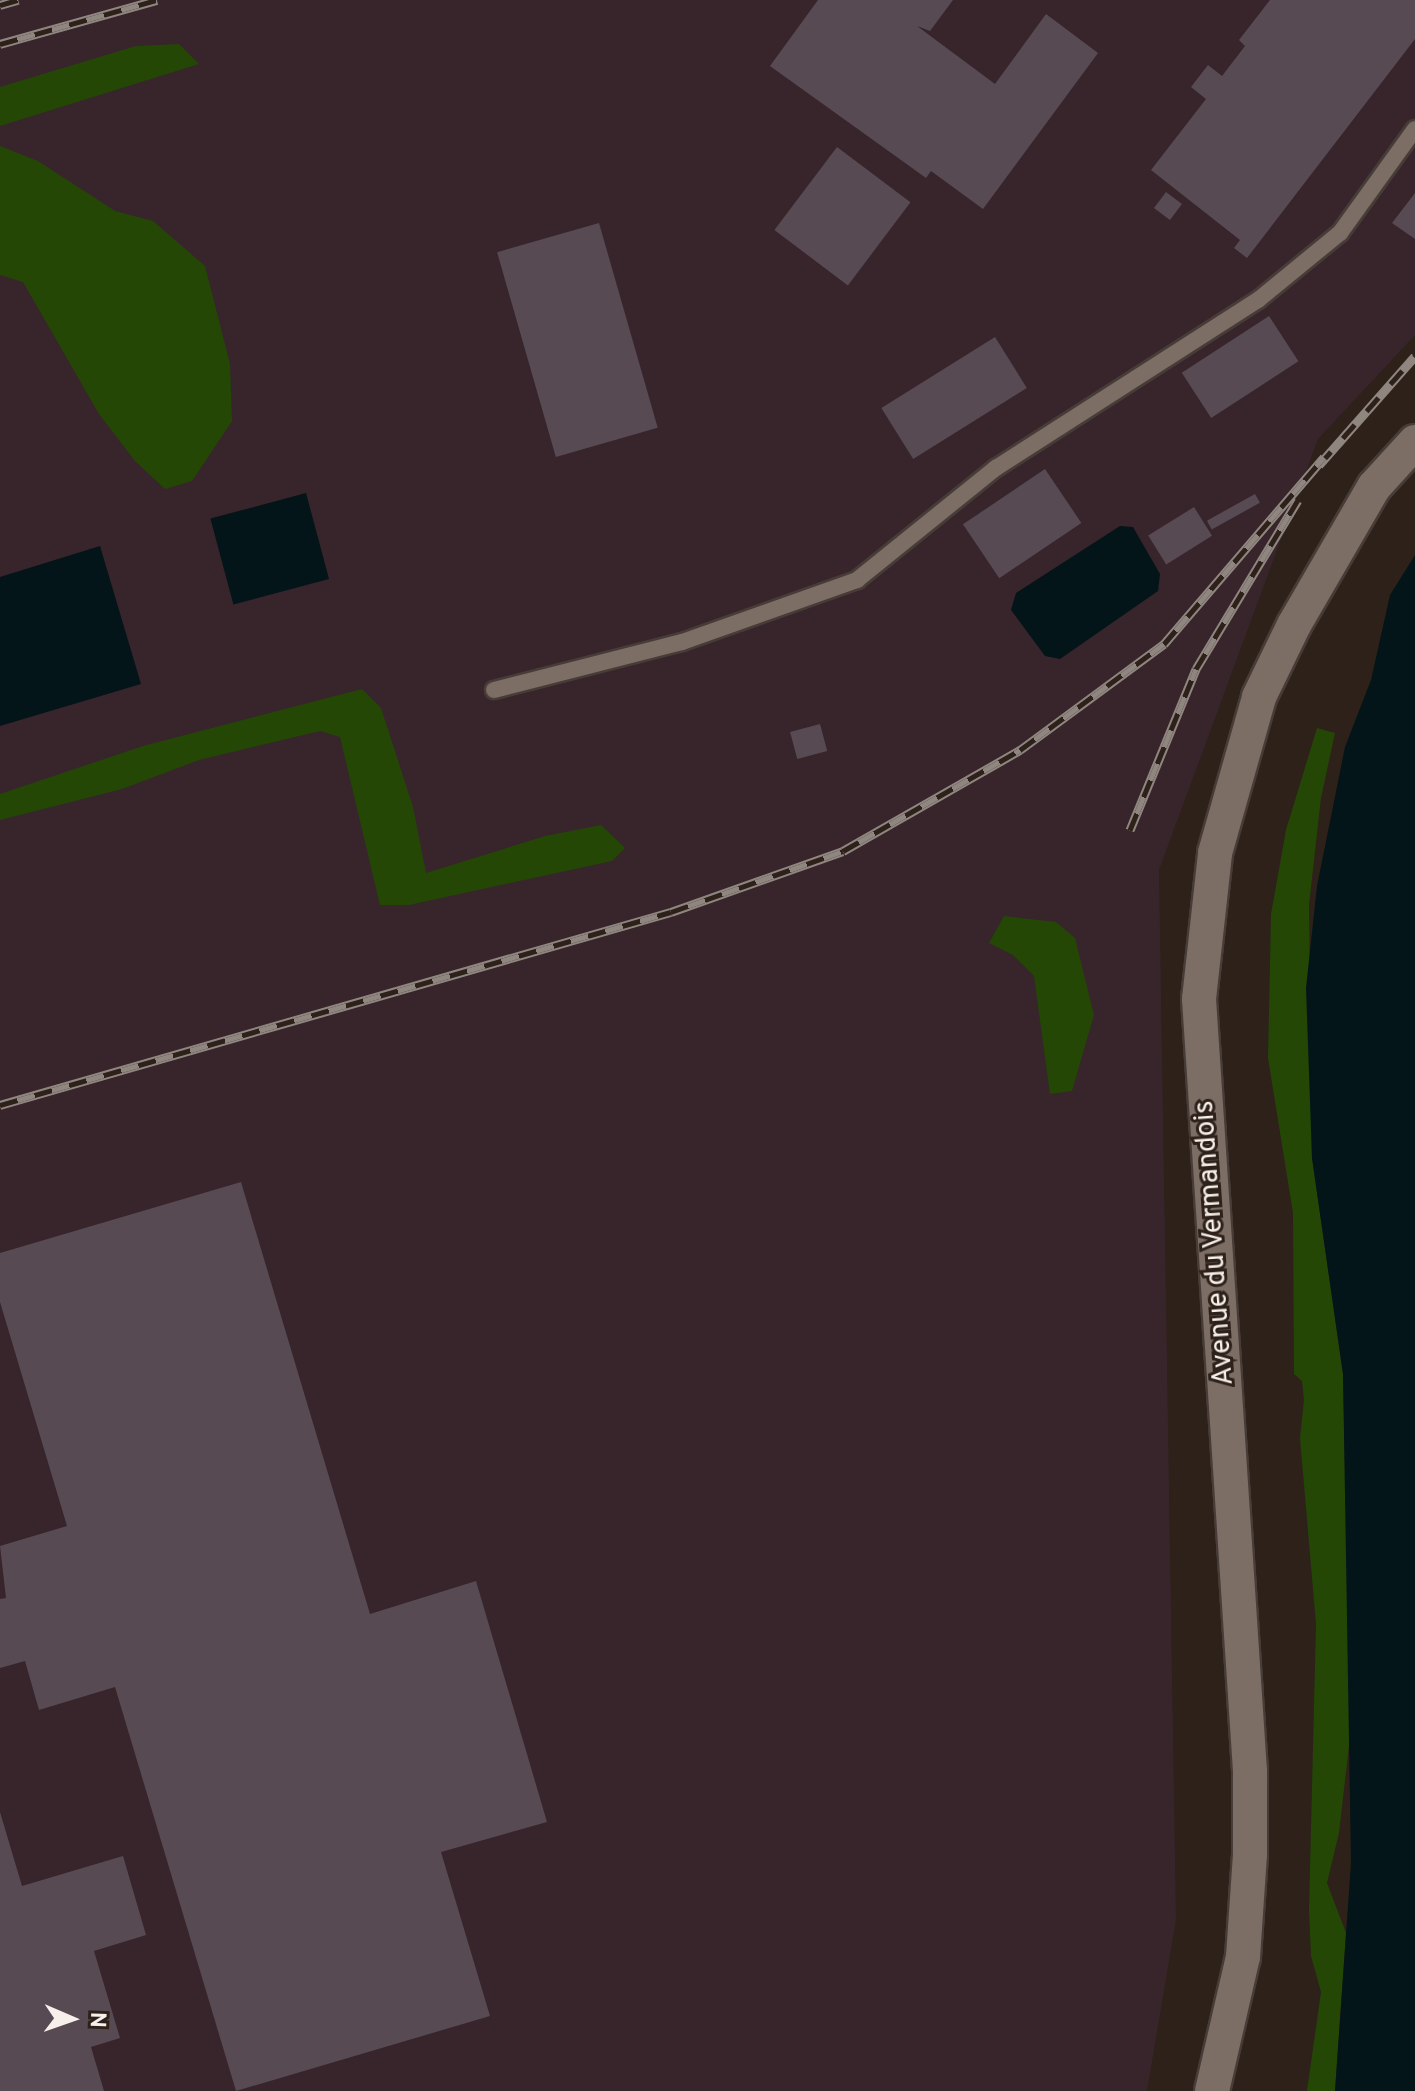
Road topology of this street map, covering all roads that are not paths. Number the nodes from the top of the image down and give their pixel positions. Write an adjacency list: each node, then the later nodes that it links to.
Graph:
1 (1415, 129): 3 (lane)
2 (1415, 442): 4 (street, Avenue du Vermandois)
3 (494, 690)
4 (1212, 2091)

